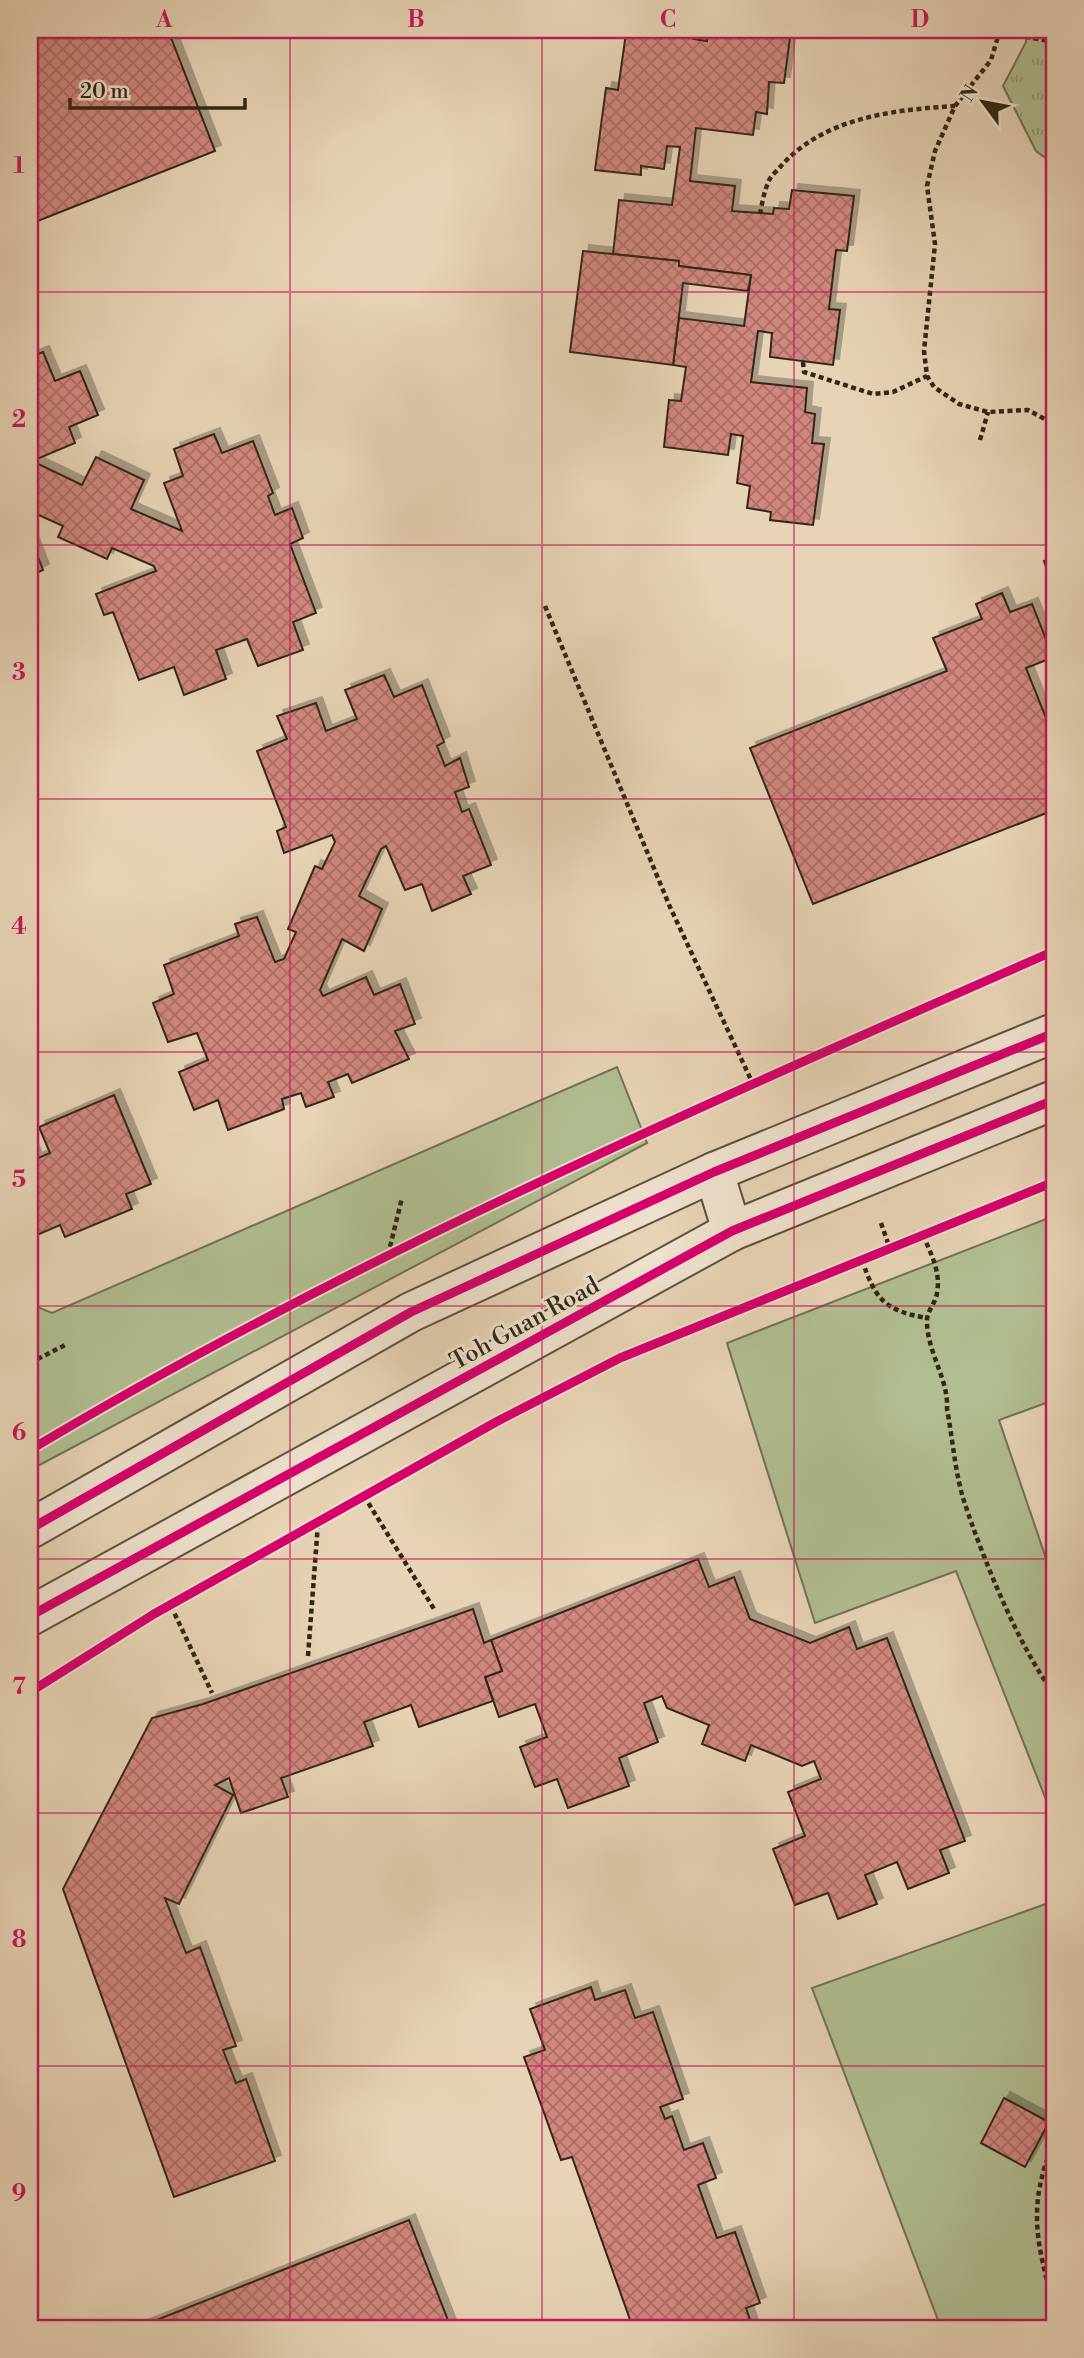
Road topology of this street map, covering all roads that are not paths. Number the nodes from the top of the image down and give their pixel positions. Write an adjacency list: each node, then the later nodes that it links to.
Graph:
1 (1054, 1033): 3 (street)
2 (1054, 1100): 4 (street, Toh Guan Road)
3 (714, 1172): 4 (street); 5 (street)
4 (732, 1231): 6 (street, Toh Guan Road)
5 (30, 1528)
6 (30, 1616)

